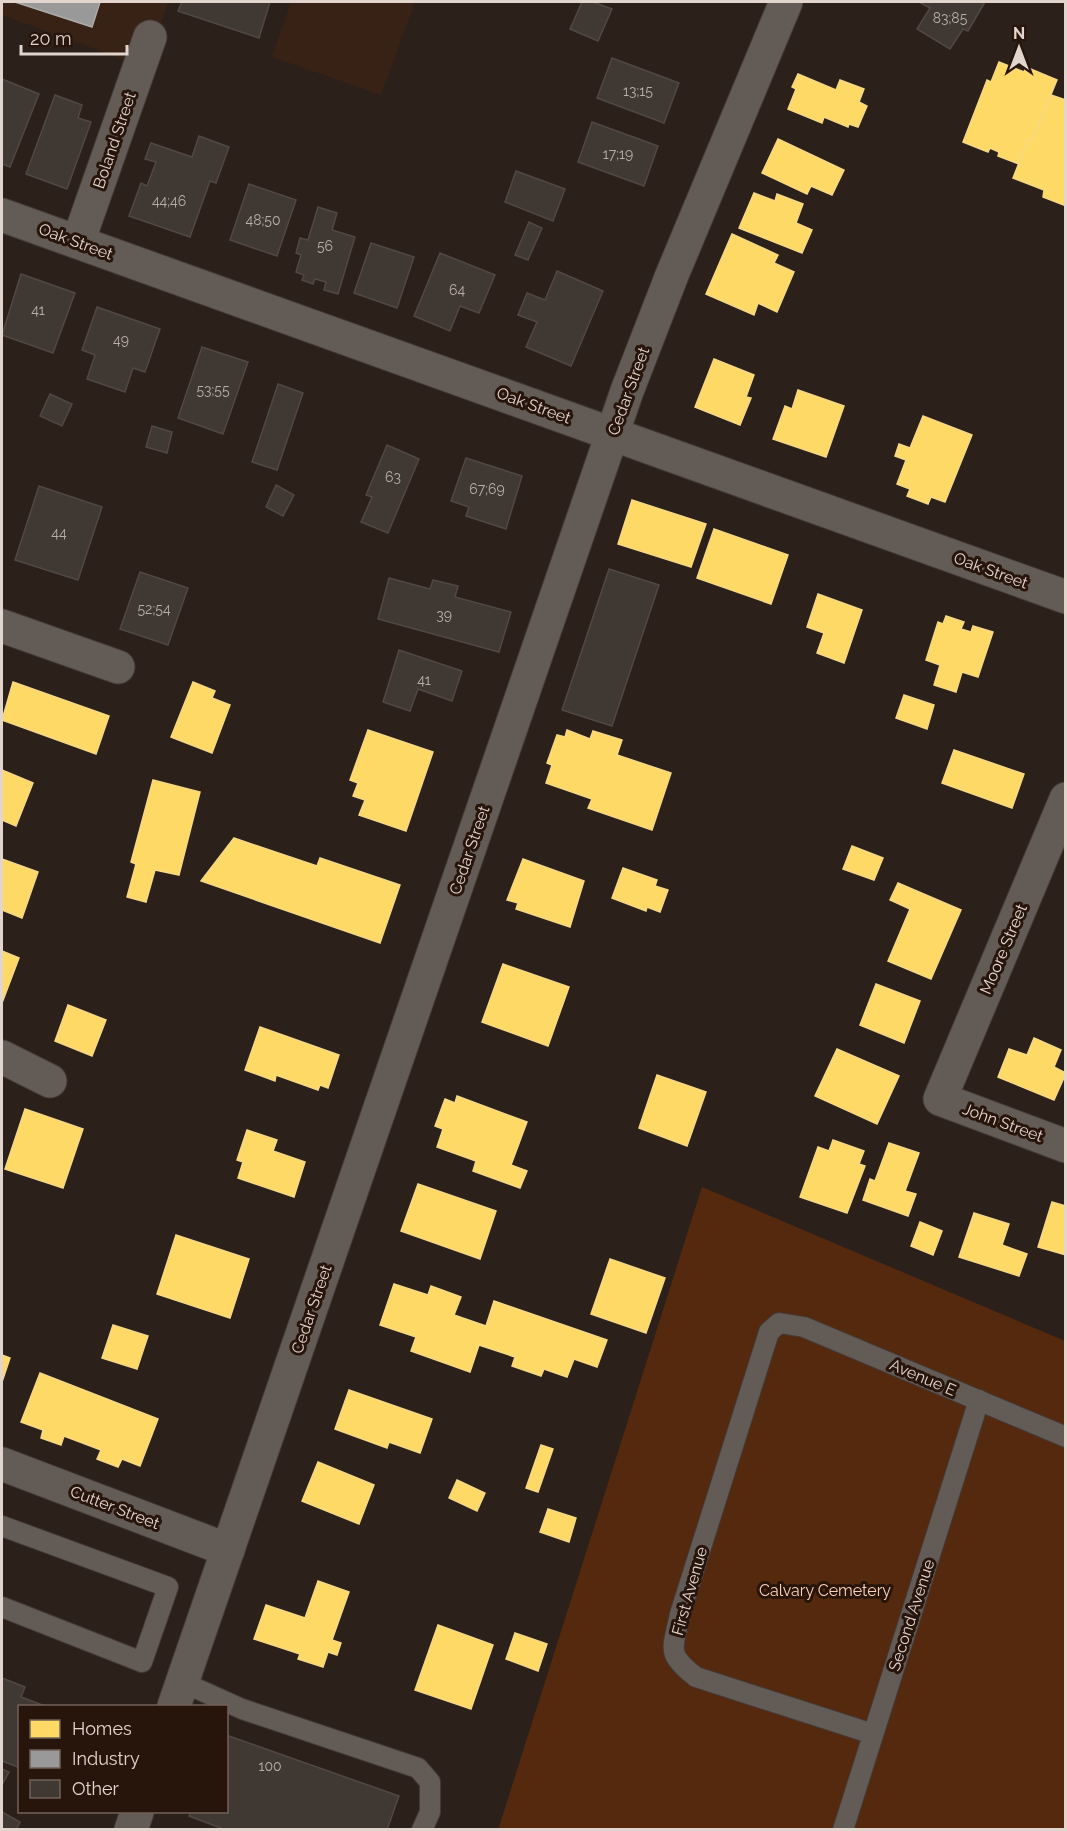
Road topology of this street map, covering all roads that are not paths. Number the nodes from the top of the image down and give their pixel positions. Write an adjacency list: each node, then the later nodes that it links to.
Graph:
1 (786, 2): 5 (street, Cedar Street)
2 (150, 37): 4 (street, Boland Street)
3 (2, 215): 4 (street, Oak Street)
4 (78, 242): 5 (street, Oak Street)
5 (612, 434): 6 (street, Oak Street); 19 (street, Cedar Street)
6 (1065, 597)
7 (2, 626): 8 (street)
8 (118, 667)
9 (1065, 799): 12 (street, Moore Street)
10 (2, 1057): 11 (street)
11 (50, 1081)
12 (940, 1099): 13 (street, John Street)
13 (1065, 1146)
14 (779, 1323): 15 (lane, Avenue E); 24 (lane, First Avenue)
15 (979, 1400): 16 (lane, Avenue E); 24 (lane, Second Avenue)
16 (1065, 1437)
17 (2, 1464): 19 (street, Cutter Street)
18 (2, 1526): 20 (lane)
19 (228, 1550): 21 (street, Cedar Street)
20 (2, 1607)
21 (178, 1694): 22 (lane)
22 (225, 1705)
23 (228, 1706): 27 (lane)
24 (873, 1734): 28 (lane, Second Avenue)
25 (137, 1813): 26 (street)
26 (131, 1830)
27 (422, 1830)
28 (843, 1830)

